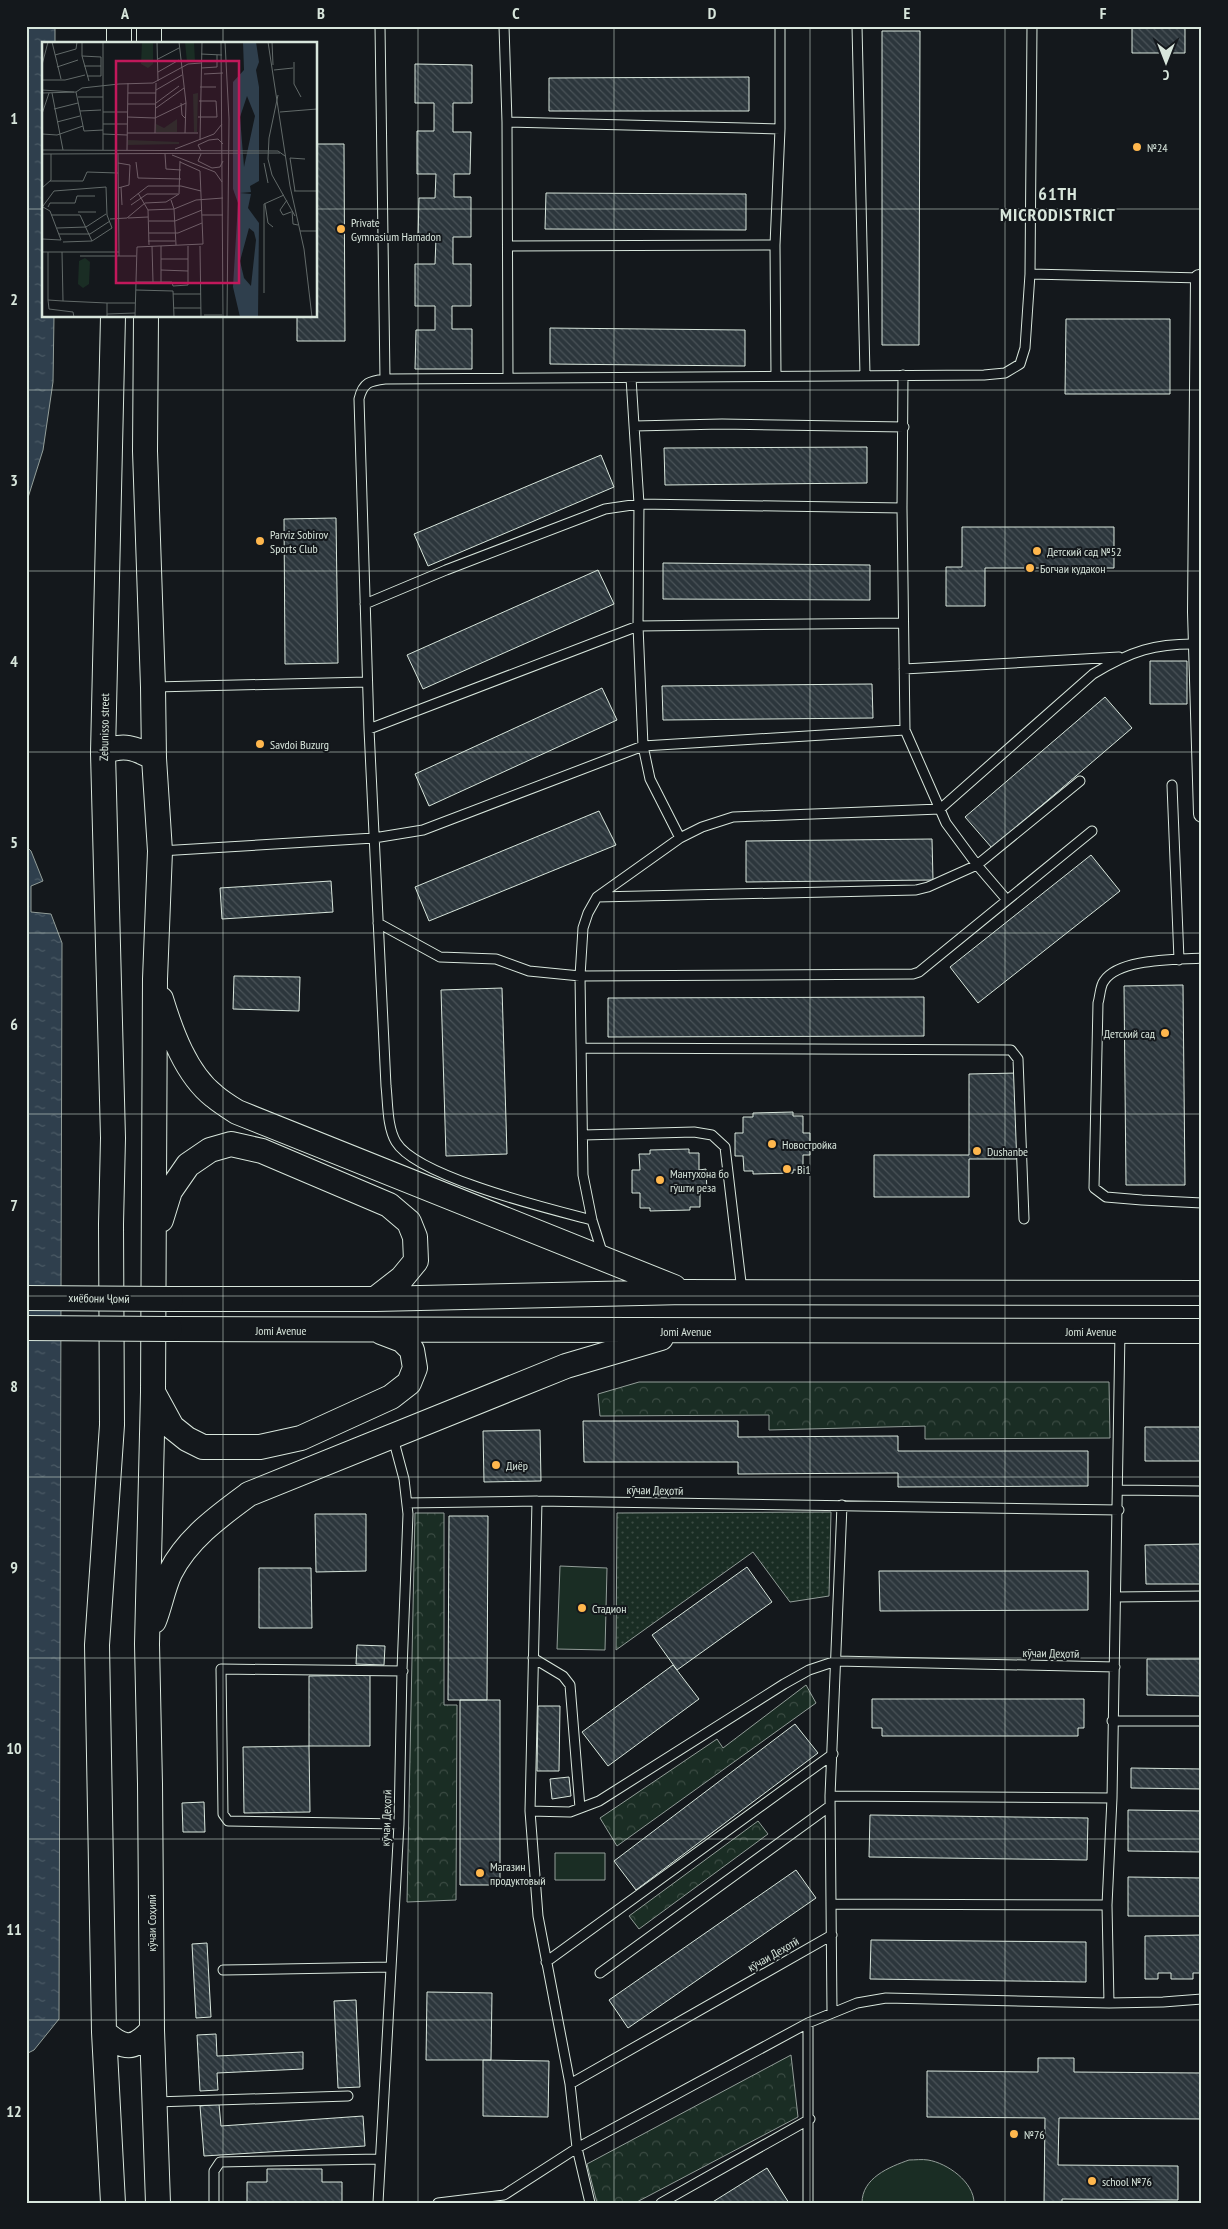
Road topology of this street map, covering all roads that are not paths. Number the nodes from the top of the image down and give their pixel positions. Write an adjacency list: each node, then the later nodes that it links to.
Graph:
1 (120, 26): 8 (main road)
2 (149, 26): 9 (main road)
3 (380, 26): 24 (lane)
4 (504, 26): 10 (lane)
5 (780, 26): 11 (lane)
6 (857, 26): 19 (lane)
7 (1032, 26): 14 (lane)
8 (119, 42)
9 (149, 42)
10 (507, 122): 11 (lane); 13 (lane)
11 (780, 129): 12 (lane)
12 (775, 245): 13 (lane); 21 (lane)
13 (508, 246): 22 (lane)
14 (1030, 274): 15 (lane); 20 (lane)
15 (1201, 278): 16 (street)
16 (1200, 312): 32 (street)
17 (113, 318): 40 (main road, Zebunisso street)
18 (146, 318): 36 (main road)
19 (865, 375): 20 (lane); 21 (lane)
20 (903, 375): 26 (lane)
21 (776, 376): 23 (lane)
22 (508, 377): 23 (lane); 24 (lane)
23 (631, 378): 25 (lane)
24 (386, 379): 29 (lane)
25 (634, 426): 26 (lane); 27 (lane)
26 (904, 428): 28 (lane)
27 (639, 504): 28 (lane); 29 (lane); 31 (lane)
28 (902, 508): 30 (lane)
29 (365, 604): 35 (lane)
30 (903, 623): 31 (lane); 34 (lane)
31 (638, 626): 37 (lane); 39 (lane)
32 (1199, 643): 33 (lane); 45 (street)
33 (1122, 657): 34 (lane); 44 (lane)
34 (904, 668): 38 (lane)
35 (367, 682): 36 (lane); 37 (lane)
36 (153, 686): 41 (main road)
37 (369, 729): 47 (lane)
38 (905, 730): 39 (lane); 44 (lane)
39 (643, 746): 47 (lane); 48 (lane)
40 (103, 753): 41 (main road); 111 (main road, Zebunisso street)
41 (154, 758): 49 (main road)
42 (1080, 781): 50 (lane)
43 (1172, 785): 55 (lane)
44 (940, 809): 48 (lane); 50 (lane)
45 (1202, 814)
46 (1092, 831): 52 (lane)
47 (374, 838): 49 (lane); 53 (lane)
48 (680, 838): 51 (lane)
49 (160, 851): 57 (main road)
50 (977, 865): 51 (lane); 52 (lane)
51 (597, 897): 56 (lane)
52 (1007, 900): 56 (lane)
53 (378, 923): 56 (lane); 61 (lane)
54 (1202, 958): 55 (lane)
55 (1179, 960): 60 (lane)
56 (580, 976): 58 (lane)
57 (155, 979): 63 (main road, кӯчаи Соҳилӣ); 64 (main road)
58 (581, 1048): 59 (lane); 62 (lane)
59 (582, 1135): 61 (lane); 66 (lane)
60 (1202, 1203)
61 (592, 1220): 64 (lane)
62 (1024, 1220)
63 (154, 1241): 69 (main road); 75 (main road, кӯчаи Соҳилӣ)
64 (605, 1260): 65 (main road)
65 (685, 1292): 66 (main road); 69 (main road)
66 (742, 1292): 67 (main road)
67 (1202, 1294)
68 (26, 1298): 69 (main road, хиёбони Ҷомӣ, bridge)
69 (375, 1299)
70 (26, 1328): 71 (main road, Jomi Avenue, bridge)
71 (377, 1330): 72 (main road, Jomi Avenue); 75 (main road)
72 (685, 1331): 73 (main road, Jomi Avenue); 76 (main road)
73 (1120, 1331): 74 (main road, Jomi Avenue); 77 (lane)
74 (1202, 1331)
75 (153, 1392): 85 (main road, кӯчаи Соҳилӣ)
76 (392, 1435): 80 (lane, кӯчаи Деҳотӣ); 85 (main road)
77 (1119, 1490): 78 (lane); 82 (lane)
78 (1202, 1491)
79 (537, 1501): 80 (lane, кӯчаи Деҳотӣ); 81 (lane, кӯчаи Деҳотӣ); 86 (lane)
80 (407, 1503): 98 (lane, кӯчаи Деҳотӣ)
81 (842, 1505): 82 (lane, кӯчаи Деҳотӣ); 87 (lane)
82 (1119, 1510): 84 (lane)
83 (1202, 1596): 84 (lane)
84 (1116, 1597): 88 (lane)
85 (147, 1644): 110 (main road, кӯчаи Соҳилӣ)
86 (534, 1658): 96 (lane); 97 (lane)
87 (836, 1661): 88 (lane, кӯчаи Деҳотӣ); 92 (lane); 96 (lane, кӯчаи Деҳотӣ)
88 (1115, 1667): 90 (lane)
89 (403, 1671): 98 (lane)
90 (1112, 1721): 91 (lane); 94 (lane)
91 (1202, 1721)
92 (833, 1754): 93 (lane); 102 (lane)
93 (830, 1796): 94 (lane); 95 (lane)
94 (1112, 1798): 100 (lane)
95 (830, 1806): 99 (lane); 105 (lane)
96 (580, 1808): 97 (lane, кӯчаи Деҳотӣ)
97 (530, 1811): 102 (lane)
98 (399, 1824): 103 (lane, кӯчаи Деҳотӣ)
99 (832, 1904): 100 (lane); 101 (lane)
100 (1107, 1905): 107 (lane)
101 (832, 1935): 108 (lane); 112 (lane, кӯчаи Деҳотӣ)
102 (546, 1962): 112 (lane)
103 (391, 1967): 104 (lane); 117 (lane, кӯчаи Деҳотӣ)
104 (223, 1970)
105 (600, 1973)
106 (1202, 1999): 107 (lane)
107 (1109, 2003): 108 (lane)
108 (832, 2012): 109 (lane)
109 (808, 2023): 115 (lane); 116 (lane)
110 (152, 2030): 111 (main road); 114 (main road, кӯчаи Соҳилӣ)
111 (104, 2032): 118 (main road, Zebunisso street)
112 (570, 2084): 116 (lane)
113 (348, 2096): 114 (lane)
114 (154, 2102): 119 (main road, кӯчаи Соҳилӣ)
115 (810, 2119): 124 (lane); 125 (lane)
116 (577, 2148): 122 (lane); 123 (lane)
117 (380, 2159): 120 (lane); 121 (lane, кӯчаи Деҳотӣ)
118 (113, 2203)
119 (158, 2203)
120 (214, 2203)
121 (378, 2203)
122 (438, 2203)
123 (590, 2203)
124 (661, 2203)
125 (808, 2203)

